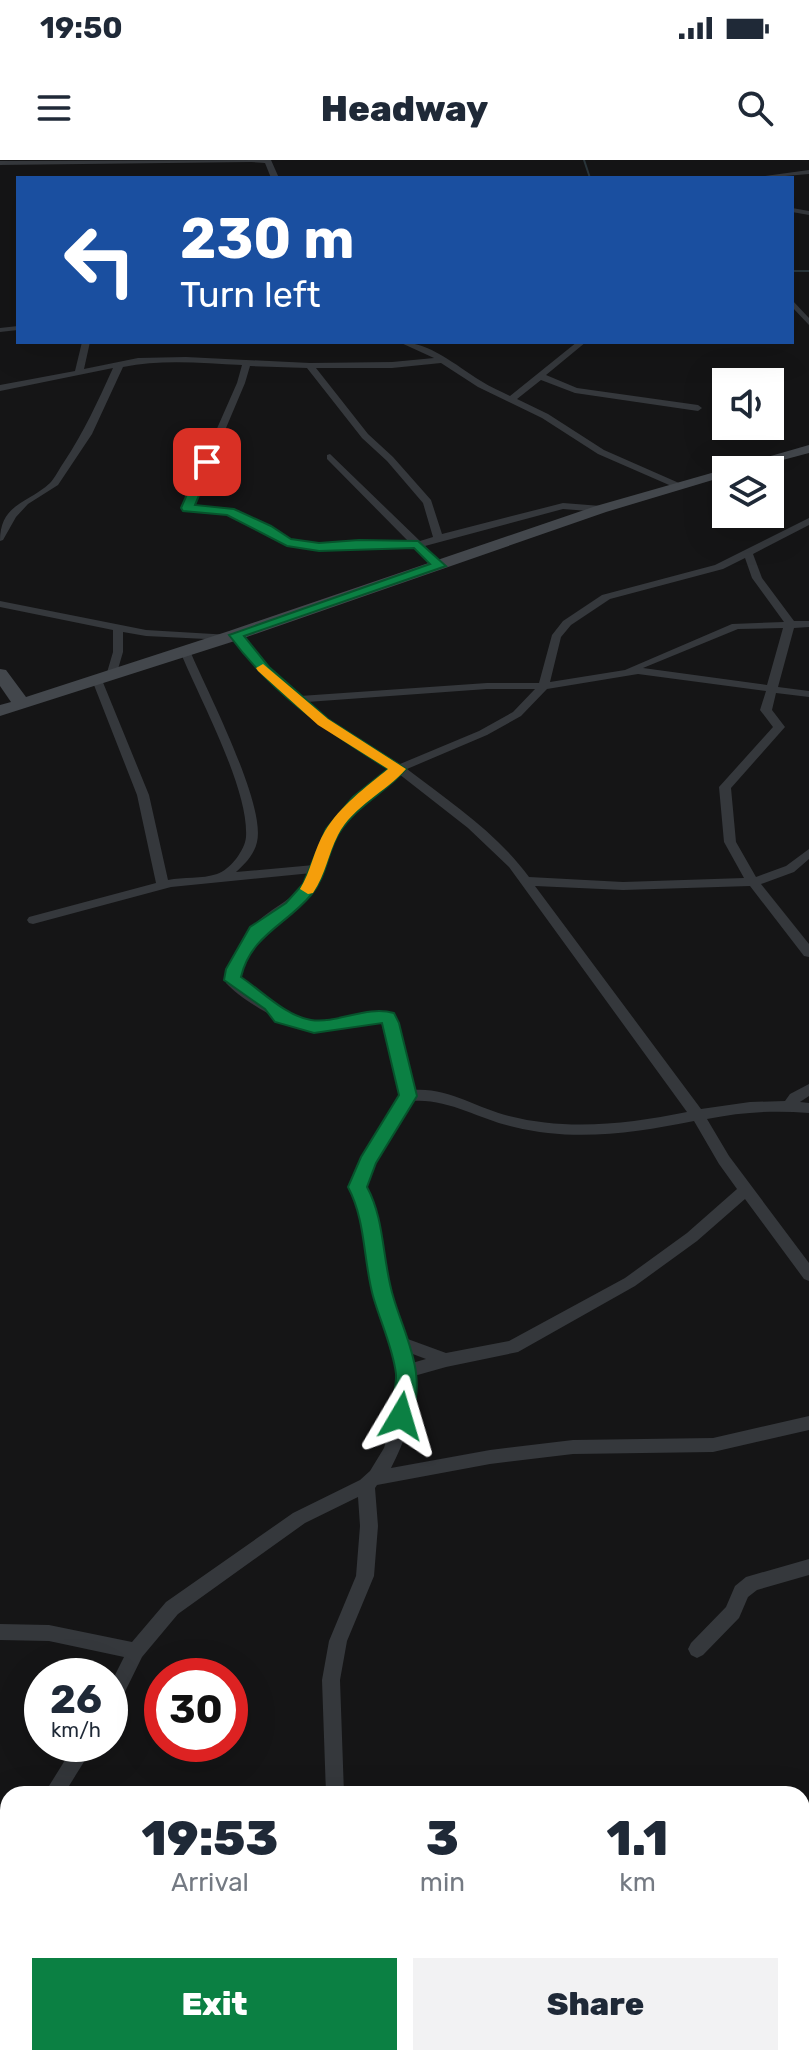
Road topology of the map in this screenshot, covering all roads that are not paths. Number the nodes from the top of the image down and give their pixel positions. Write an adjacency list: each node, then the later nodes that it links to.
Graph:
1 (251, 160): 2 (street); 4 (street)
2 (0, 163)
3 (809, 172): 5 (street)
4 (274, 176)
5 (780, 176)
6 (794, 304): 7 (street)
7 (809, 323)
8 (86, 344): 15 (street)
9 (407, 344): 11 (street)
10 (580, 344): 16 (street)
11 (442, 360): 14 (street); 18 (street)
12 (247, 363): 13 (street); 14 (street); 29 (street)
13 (119, 365): 15 (street); 27 (street)
14 (310, 366): 28 (street)
15 (79, 374): 17 (street)
16 (540, 376): 18 (street); 19 (street)
17 (0, 388)
18 (512, 399): 24 (street)
19 (698, 408)
20 (809, 449): 21 (street)
21 (782, 456)
22 (330, 457): 29 (street)
23 (712, 474): 24 (street)
24 (676, 485): 25 (street)
25 (601, 509): 28 (street); 31 (street)
26 (809, 521): 30 (street)
27 (0, 538)
28 (438, 538): 29 (street)
29 (418, 545): 31 (street)
30 (749, 555): 33 (street); 41 (street)
31 (439, 566): 36 (street)
32 (0, 604): 35 (street)
33 (790, 623): 34 (street); 38 (street); 42 (street)
34 (809, 624)
35 (118, 628): 36 (street); 40 (street)
36 (231, 636): 37 (street); 44 (street)
37 (185, 651): 40 (street); 50 (street)
38 (626, 672): 41 (street); 42 (street)
39 (0, 674): 45 (street)
40 (104, 678): 45 (street); 53 (street)
41 (544, 686): 44 (street); 47 (street)
42 (774, 688): 43 (street); 52 (street)
43 (809, 694)
44 (298, 699): 47 (street)
45 (22, 704): 46 (street)
46 (0, 711)
47 (398, 769): 49 (street); 51 (street)
48 (809, 853): 52 (street)
49 (320, 868): 50 (street); 57 (street)
50 (223, 877): 53 (street)
51 (525, 881): 52 (street); 60 (street)
52 (753, 882): 55 (street)
53 (163, 885): 54 (street)
54 (33, 920)
55 (809, 953)
56 (809, 1089): 58 (street)
57 (408, 1096): 60 (street); 63 (street)
58 (790, 1105): 59 (street); 60 (street)
59 (809, 1108)
60 (698, 1116): 61 (street)
61 (746, 1190): 62 (street); 64 (street)
62 (809, 1275)
63 (396, 1341): 64 (street); 65 (street)
64 (446, 1360): 65 (street)
65 (406, 1372): 67 (street)
66 (809, 1423): 67 (street)
67 (372, 1481): 71 (street); 75 (street)
68 (809, 1567): 70 (street)
69 (0, 1632): 71 (street)
70 (697, 1649)
71 (136, 1651): 72 (street)
72 (128, 1667)
73 (74, 1762): 74 (street)
74 (58, 1786)
75 (335, 1786)

